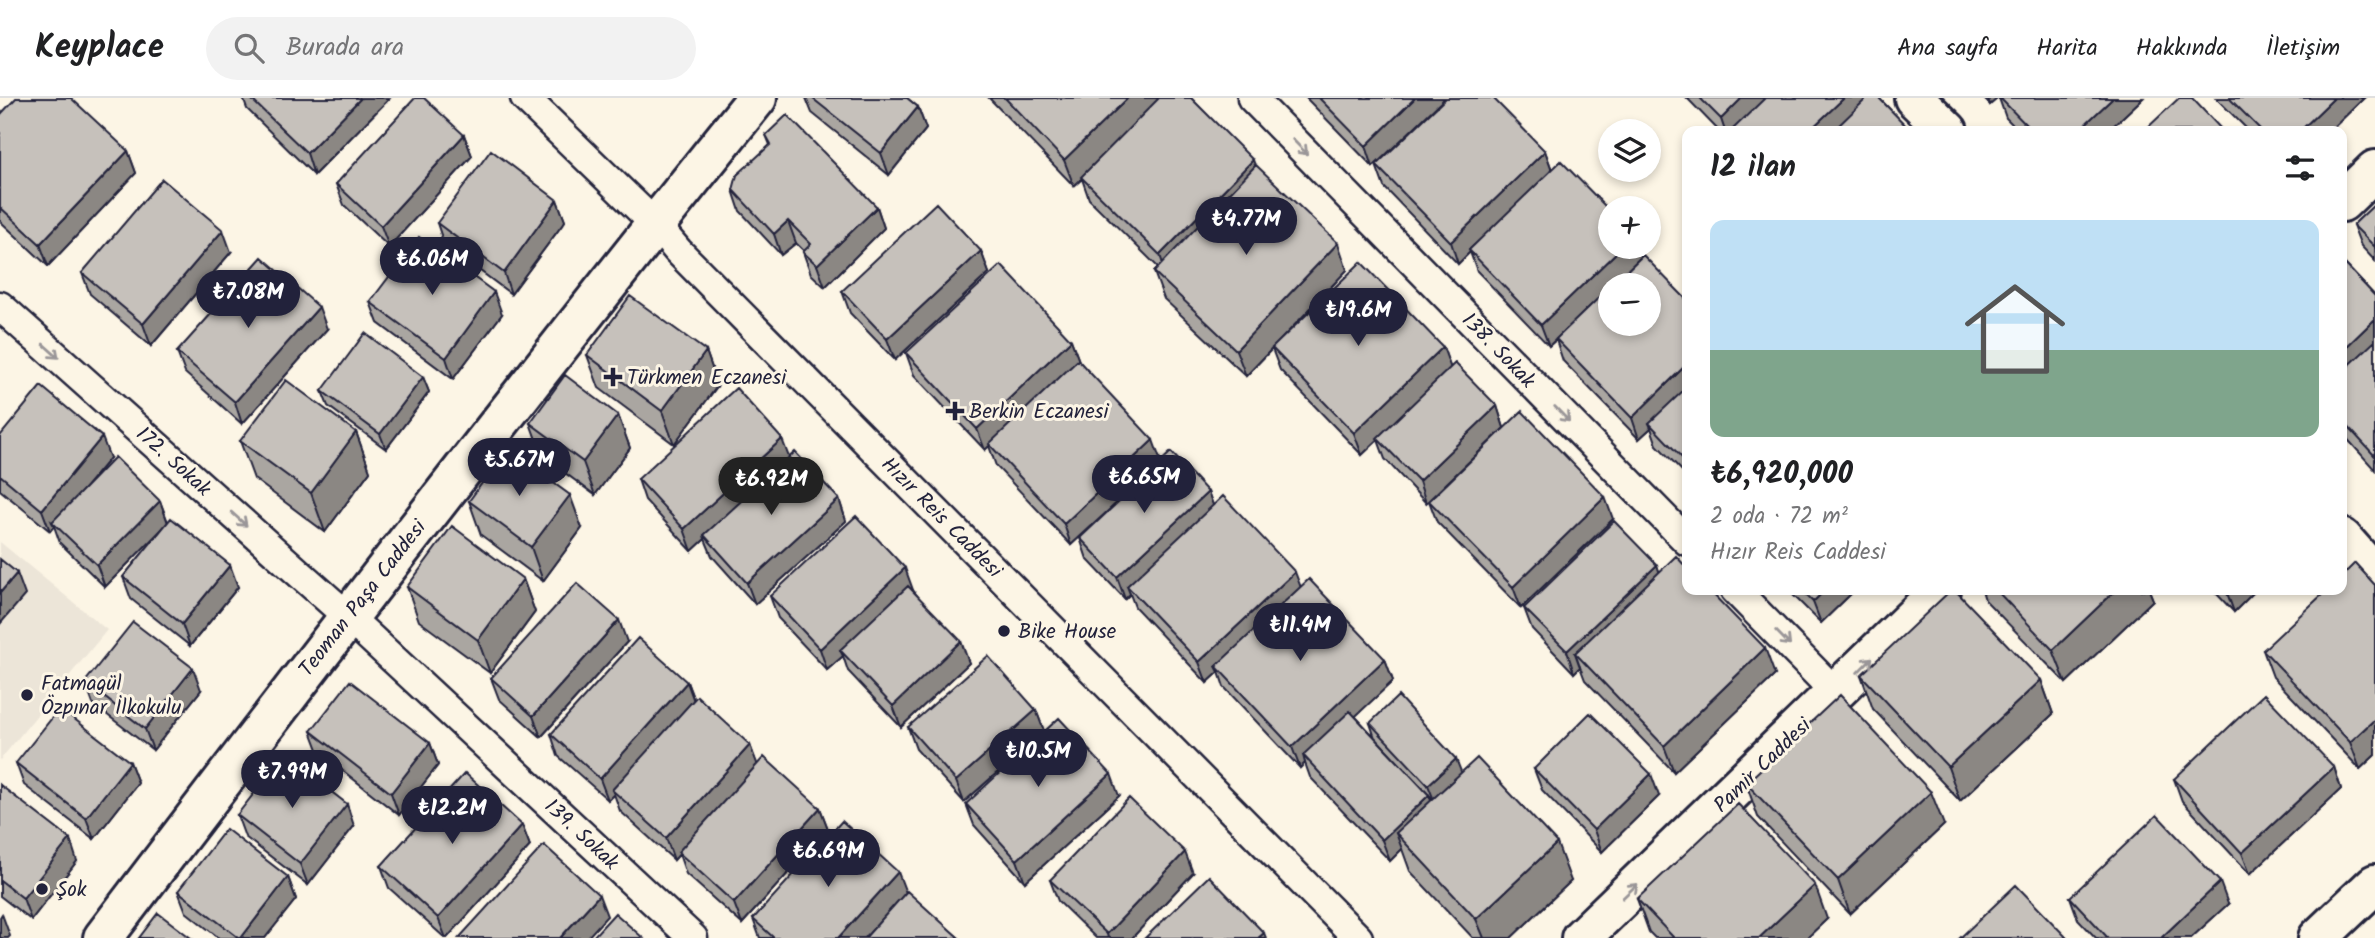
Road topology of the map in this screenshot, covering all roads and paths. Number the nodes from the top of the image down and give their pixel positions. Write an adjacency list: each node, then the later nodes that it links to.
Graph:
1 (524, 98): 8 (street, Hızır Reis Caddesi)
2 (757, 98): 8 (street, Teoman Paşa Caddesi)
3 (1252, 98): 10 (street, 138. Sokak, one-way to 10)
4 (1914, 98): 5 (street)
5 (1943, 126)
6 (2375, 170): 7 (street)
7 (2347, 197)
8 (655, 224): 15 (street, Teoman Paşa Caddesi); 20 (street, Hızır Reis Caddesi)
9 (0, 306): 15 (street, 172. Sokak, one-way to 15)
10 (1682, 536)
11 (2347, 544): 12 (street)
12 (2375, 575)
13 (1740, 595): 16 (street, one-way to 16)
14 (1936, 595): 16 (street, Pamir Caddesi, one-way to 14)
15 (347, 616): 18 (street, Teoman Paşa Caddesi); 19 (street, 139. Sokak)
16 (1836, 693): 21 (street, Pamir Caddesi, one-way to 16)
17 (2375, 884): 22 (street)
18 (103, 938)
19 (693, 938)
20 (1358, 938)
21 (1581, 938)
22 (2318, 938)

